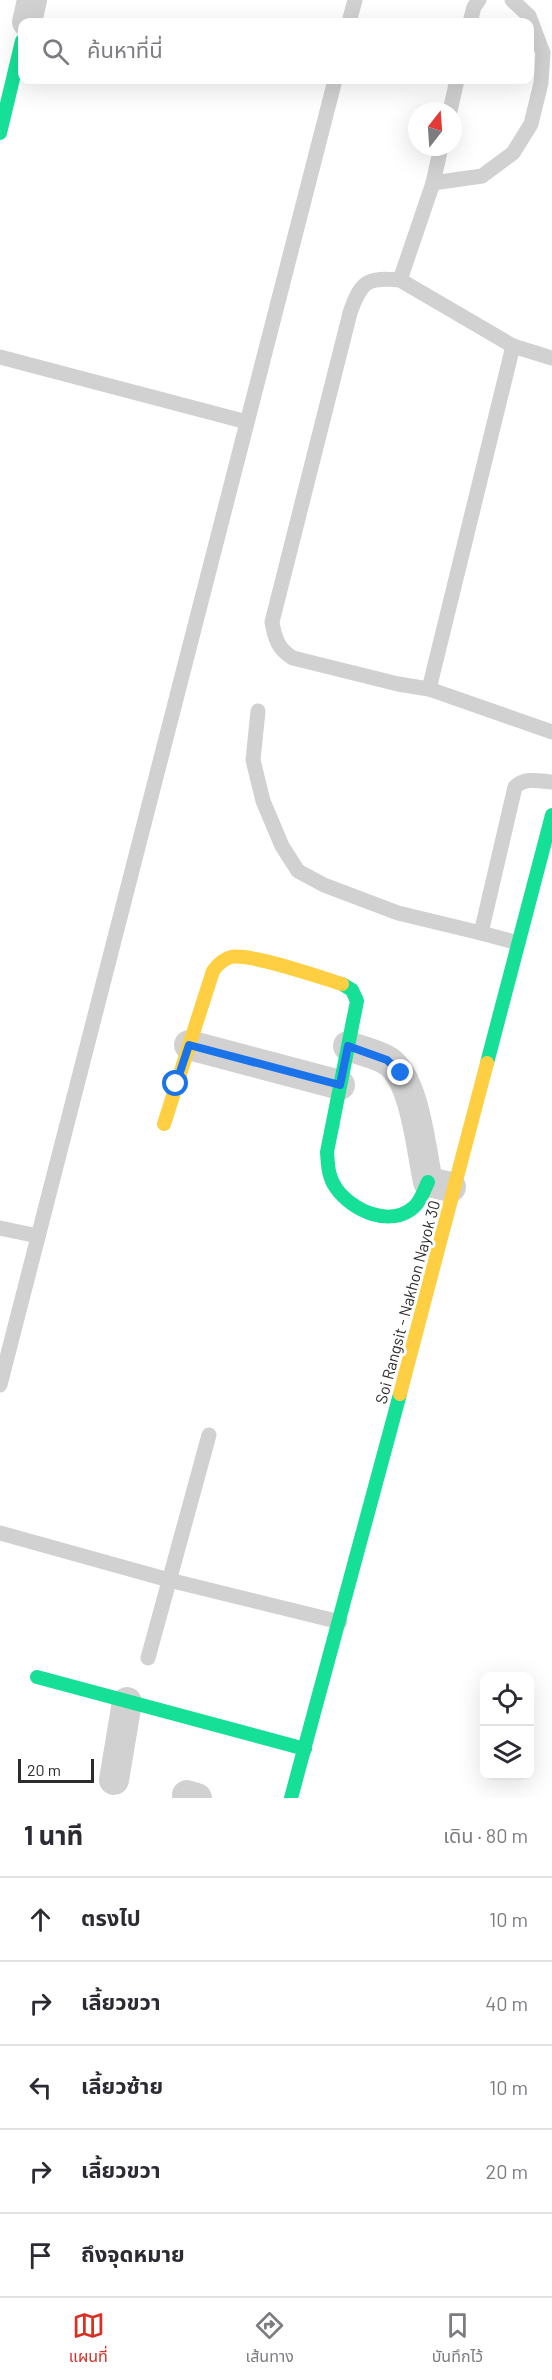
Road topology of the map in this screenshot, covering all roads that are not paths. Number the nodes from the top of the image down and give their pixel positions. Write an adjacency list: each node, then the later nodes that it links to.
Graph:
1 (33, 0): 5 (street)
2 (355, 0): 6 (lane)
3 (479, 0): 7 (lane)
4 (512, 0): 8 (lane)
5 (28, 18)
6 (350, 18)
7 (471, 18)
8 (530, 18)
9 (534, 29): 16 (lane)
10 (18, 58): 14 (street)
11 (333, 84): 21 (lane)
12 (456, 84): 13 (lane)
13 (452, 102)
14 (0, 134)
15 (439, 156): 16 (lane)
16 (433, 183): 17 (lane)
17 (400, 280): 18 (lane); 22 (lane)
18 (513, 346): 20 (lane); 22 (lane)
19 (0, 357): 21 (lane)
20 (552, 358)
21 (247, 422): 35 (lane)
22 (429, 689): 24 (lane)
23 (258, 711): 27 (lane)
24 (552, 732)
25 (552, 782): 27 (lane)
26 (552, 815): 28 (street, Soi Rangsit - Nakhon Nayok 30)
27 (481, 933): 28 (lane)
28 (518, 943): 33 (street, Soi Rangsit - Nakhon Nayok 30)
29 (189, 1045): 30 (street); 31 (street); 32 (street)
30 (348, 1046): 31 (street); 33 (street)
31 (340, 1085): 33 (street)
32 (164, 1124)
33 (441, 1185): 40 (street, Soi Rangsit - Nakhon Nayok 30)
34 (0, 1228): 35 (lane)
35 (38, 1236): 36 (lane)
36 (0, 1385)
37 (209, 1435): 39 (lane)
38 (0, 1533): 39 (lane)
39 (169, 1580): 40 (lane); 41 (lane)
40 (340, 1622): 44 (street, Soi Rangsit - Nakhon Nayok 30)
41 (148, 1658)
42 (37, 1677): 43 (street)
43 (127, 1702): 44 (street); 45 (street)
44 (305, 1749): 46 (street, Soi Rangsit - Nakhon Nayok 30)
45 (114, 1780)
46 (291, 1798)

